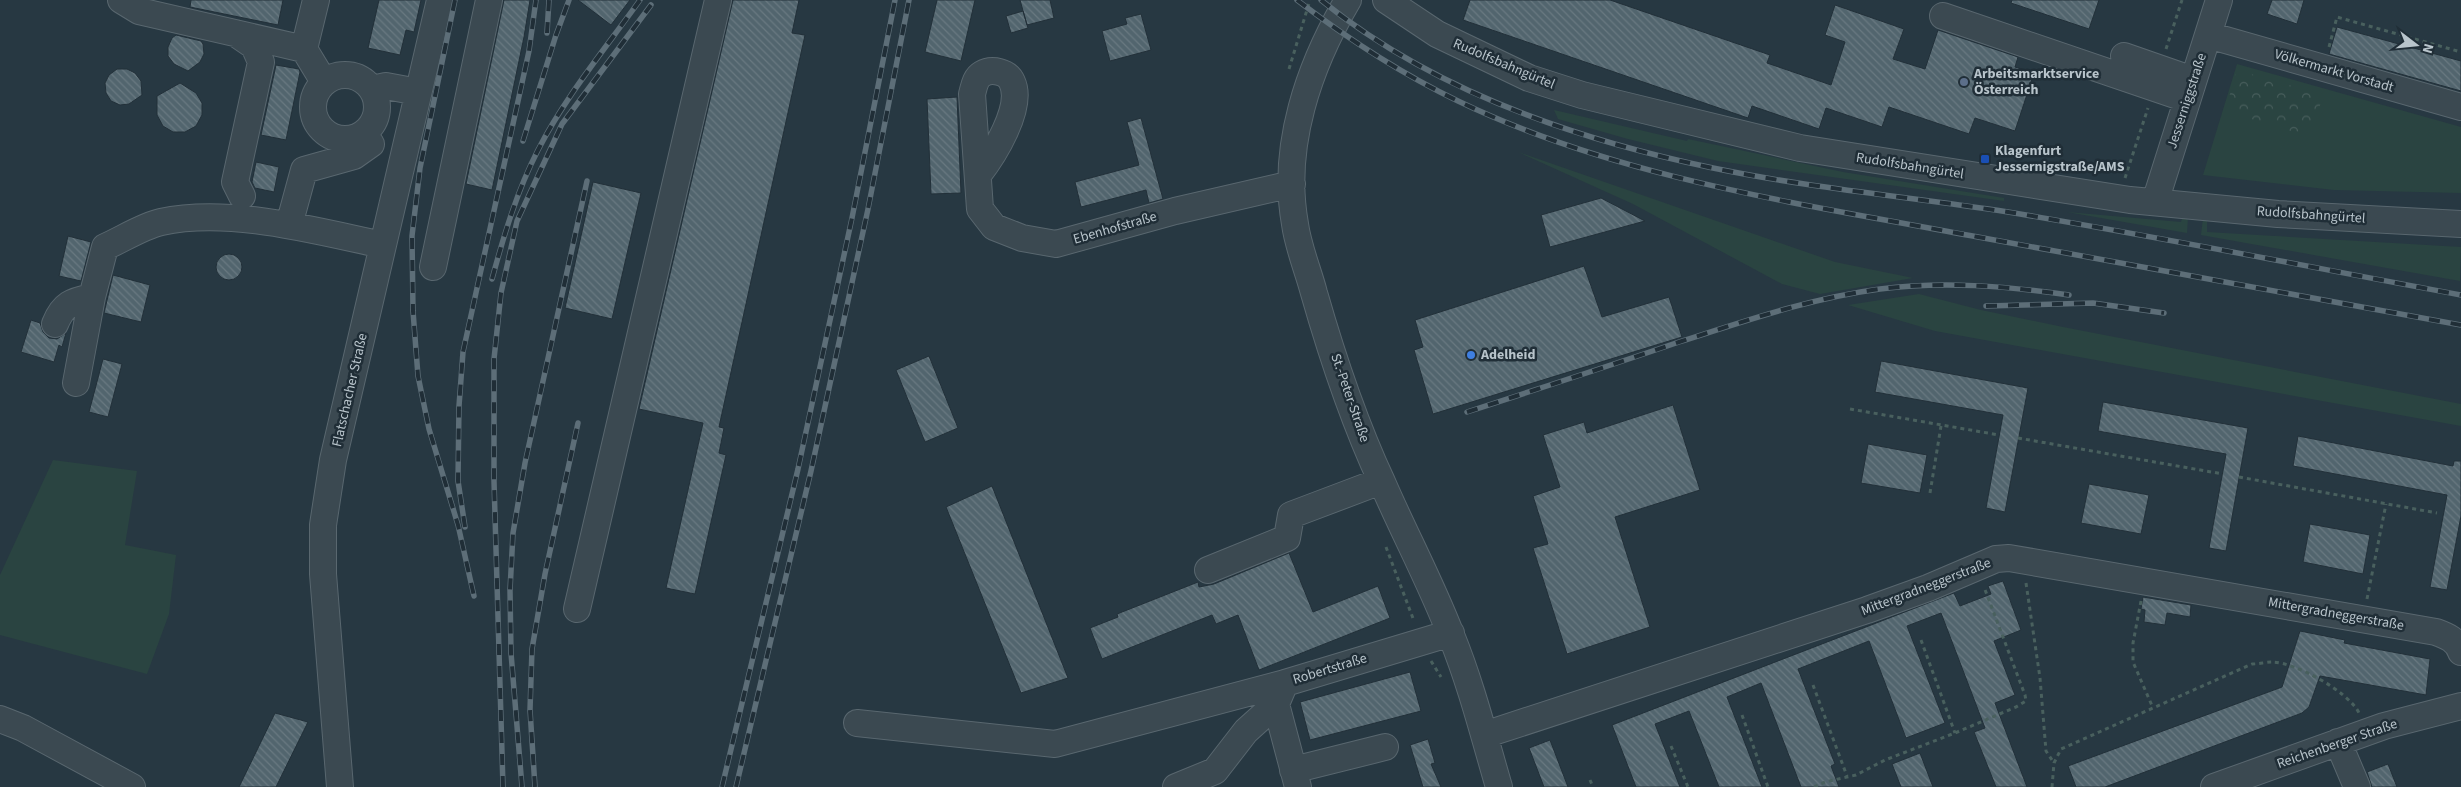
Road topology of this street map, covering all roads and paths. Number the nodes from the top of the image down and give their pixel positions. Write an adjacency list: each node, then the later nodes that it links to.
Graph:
1 (121, 0): 10 (street)
2 (316, 0): 12 (street)
3 (440, 0): 19 (street, Flatschacher Straße)
4 (489, 0): 30 (street)
5 (718, 0): 48 (street)
6 (1348, 0): 24 (street, St.-Peter-Straße)
7 (1386, 0): 26 (street, Rudolfsbahngürtel)
8 (2219, 0): 11 (street, Jesserniggstraße)
9 (1943, 16): 18 (street)
10 (234, 33): 12 (street); 25 (street)
11 (2208, 35): 15 (street, Völkermarkt Vorstadt); 18 (street, Jesserniggstraße)
12 (304, 48): 16 (street)
13 (2461, 52): 15 (path)
14 (2124, 56): 18 (street)
15 (2323, 68): 20 (street, Völkermarkt Vorstadt)
16 (324, 82): 17 (street); 21 (street)
17 (372, 89): 19 (street); 21 (street)
18 (2190, 89): 26 (street, Jesserniggstraße)
19 (418, 92): 22 (street, Flatschacher Straße)
20 (2461, 107)
21 (366, 139): 22 (street); 28 (street)
22 (405, 151): 29 (street, Flatschacher Straße)
23 (978, 175): 24 (street, Ebenhofstraße)
24 (1292, 184): 40 (street, St.-Peter-Straße)
25 (242, 196)
26 (2155, 202): 27 (street, Rudolfsbahngürtel)
27 (2461, 224)
28 (289, 225): 29 (street); 31 (street)
29 (383, 245): 71 (street, Flatschacher Straße)
30 (433, 267)
31 (92, 297): 32 (street); 33 (street)
32 (55, 324)
33 (76, 383)
34 (1850, 409): 35 (path)
35 (1940, 426): 36 (path); 41 (path)
36 (1999, 435)
37 (2018, 438): 38 (path)
38 (2223, 474)
39 (2239, 478): 42 (path)
40 (1381, 481): 46 (street); 50 (street, St.-Peter-Straße)
41 (1930, 493)
42 (2386, 504): 43 (path); 49 (path)
43 (2437, 513)
44 (2022, 558): 45 (street, Mittergradneggerstraße); 47 (street, Mittergradneggerstraße); 66 (path)
45 (1977, 568): 61 (path); 62 (street, Mittergradneggerstraße)
46 (1208, 570)
47 (2144, 580): 49 (street, Mittergradneggerstraße); 56 (path)
48 (578, 609)
49 (2364, 619): 52 (street, Mittergradneggerstraße)
50 (1451, 633): 54 (street, Robertstraße); 62 (street, St.-Peter-Straße)
51 (1921, 640): 61 (path)
52 (2461, 652)
53 (1813, 685): 67 (path)
54 (1280, 694): 59 (street, Robertstraße); 68 (street); 72 (street)
55 (2461, 706): 60 (street, Reichenberger Straße)
56 (2153, 708): 60 (path); 66 (path)
57 (1742, 715): 76 (path)
58 (0, 718): 70 (street)
59 (857, 723)
60 (2366, 732): 63 (street, Reichenberger Straße)
61 (1955, 733): 67 (path)
62 (1484, 735): 73 (street, St.-Peter-Straße)
63 (2338, 742): 79 (street, Reichenberger Straße); 80 (street)
64 (1671, 746): 75 (path)
65 (1385, 747): 68 (street)
66 (2054, 763): 78 (path)
67 (1847, 776): 77 (path)
68 (1296, 778)
69 (1590, 780): 74 (path)
70 (132, 787)
71 (340, 787)
72 (1176, 787)
73 (1499, 787)
74 (1593, 787)
75 (1688, 787)
76 (1768, 787)
77 (1814, 787)
78 (2052, 787)
79 (2214, 787)
80 (2357, 787)

